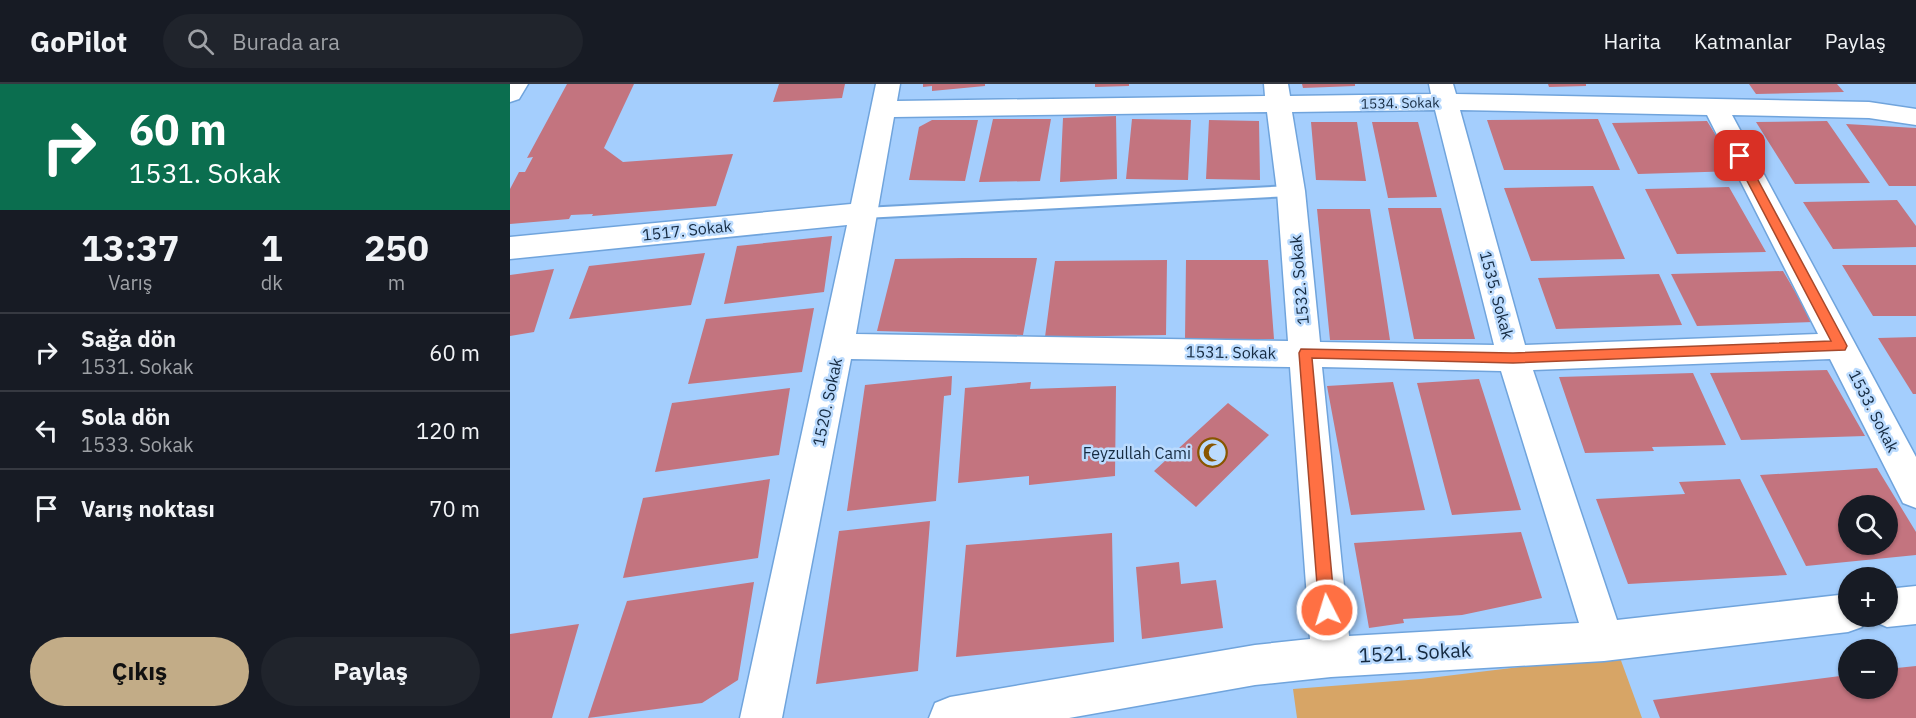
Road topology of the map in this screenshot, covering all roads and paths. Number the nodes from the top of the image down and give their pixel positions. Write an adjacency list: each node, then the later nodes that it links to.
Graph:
1 (516, 84): 4 (street)
2 (1849, 84): 9 (street)
3 (1444, 93): 5 (street, 1534. Sokak); 6 (street, 1534. Sokak); 17 (street, 1535. Sokak)
4 (510, 94)
5 (1278, 94): 7 (street, 1534. Sokak); 11 (street, 1532. Sokak)
6 (1601, 94): 8 (street, 1534. Sokak)
7 (885, 97): 12 (street, 1520. Sokak)
8 (1714, 107): 9 (street, 1534. Sokak); 15 (street, 1533. Sokak)
9 (1869, 110): 10 (street, 1534. Sokak)
10 (1916, 117)
11 (1292, 191): 12 (lane); 16 (street, 1532. Sokak)
12 (864, 213): 13 (street, 1517. Sokak); 14 (street, 1520. Sokak)
13 (510, 248)
14 (838, 346): 16 (street, 1531. Sokak); 24 (street, 1520. Sokak)
15 (1840, 346): 17 (street, 1531. Sokak); 18 (street, 1533. Sokak)
16 (1305, 353): 17 (street, 1531. Sokak); 23 (street, 1532. Sokak)
17 (1513, 358): 22 (street, 1535. Sokak)
18 (1916, 492)
19 (1916, 605): 20 (street)
20 (1898, 607)
21 (1838, 614): 22 (street, 1521. Sokak)
22 (1604, 641): 23 (street, 1521. Sokak)
23 (1331, 657): 25 (street, 1521. Sokak)
24 (760, 718)
25 (950, 718)

